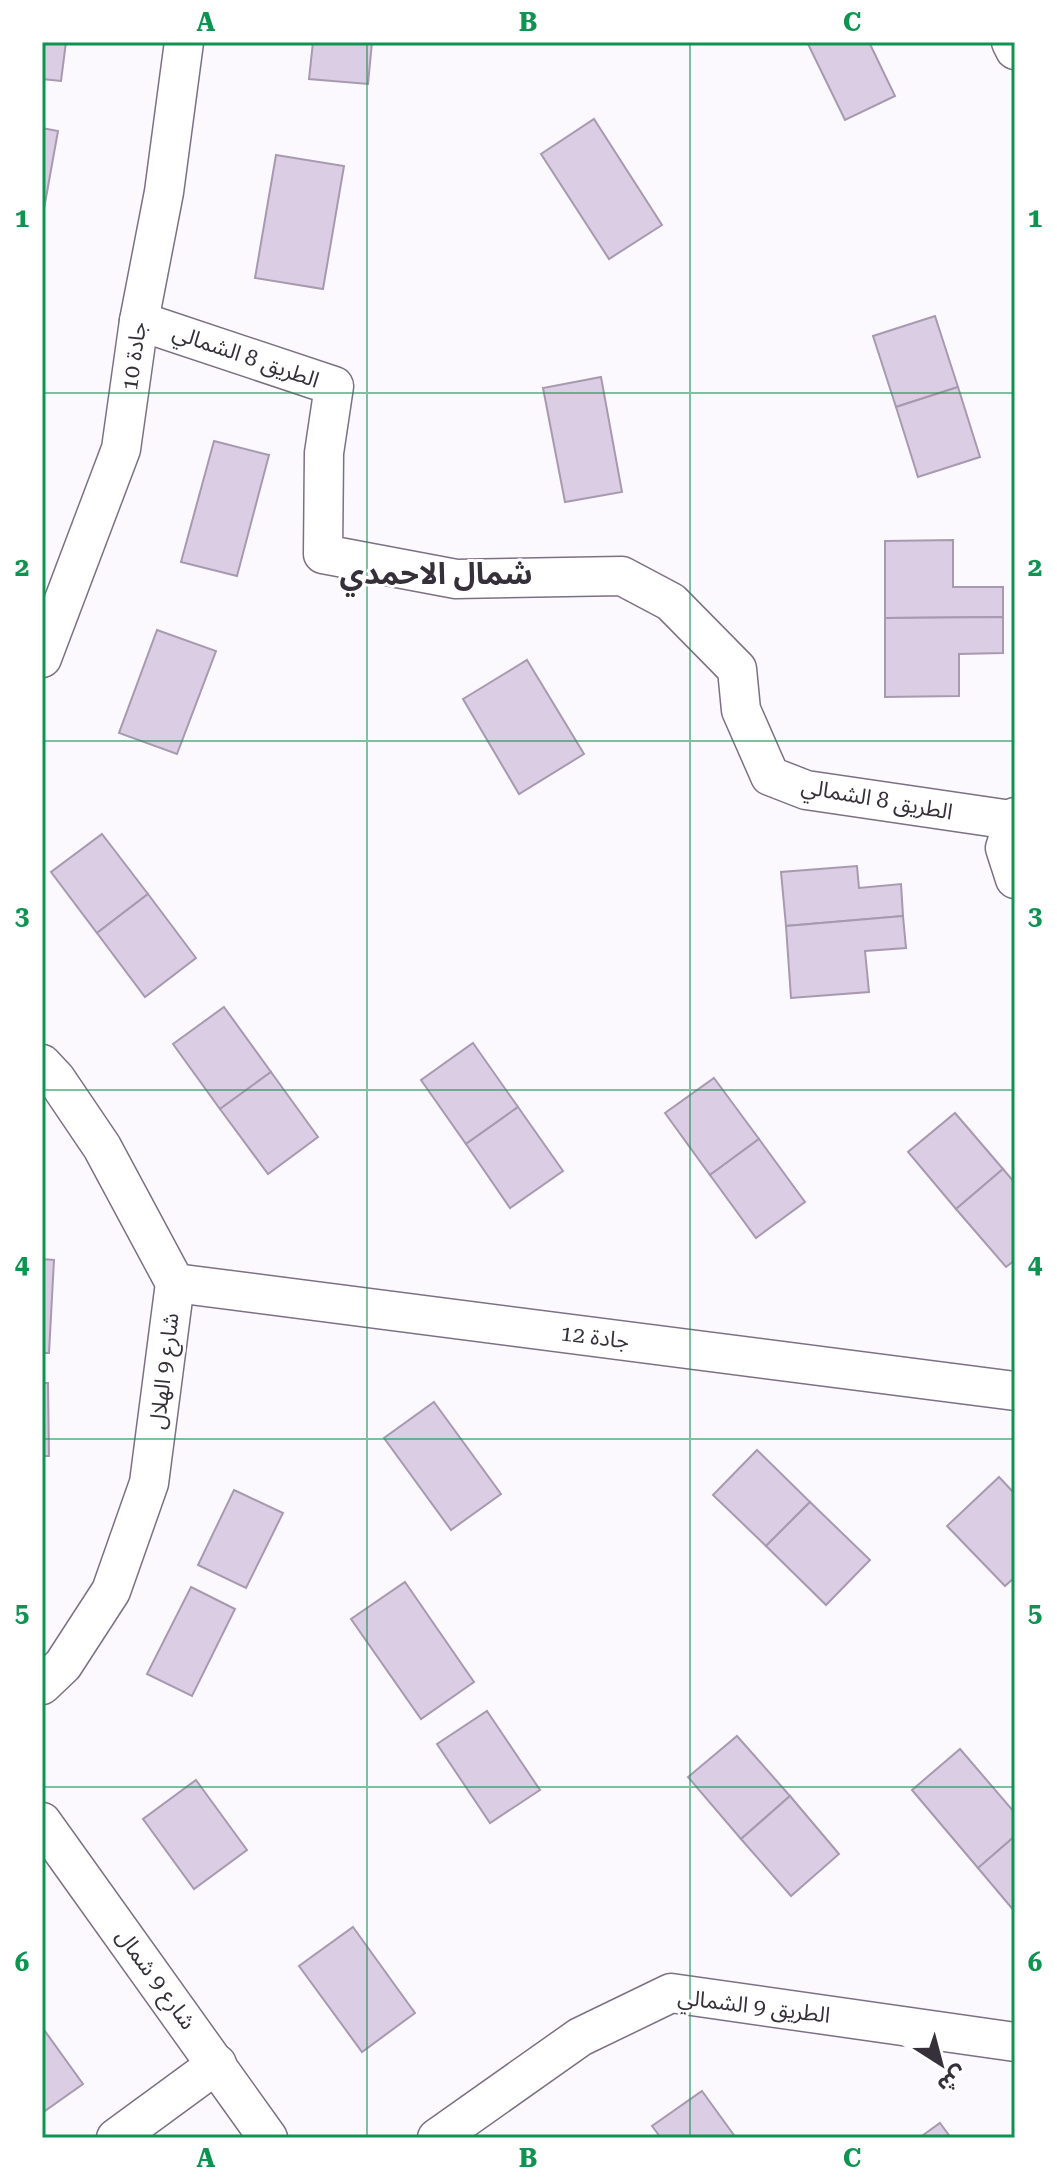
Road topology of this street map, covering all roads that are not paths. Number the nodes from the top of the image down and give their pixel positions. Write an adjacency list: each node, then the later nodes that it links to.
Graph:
1 (184, 42): 4 (street, جادة 10)
2 (1011, 42): 3 (street)
3 (1015, 50)
4 (139, 321): 5 (street, جادة 10); 6 (street, الطريق 8 الشمالي)
5 (42, 658)
6 (1013, 819): 7 (street, الطريق 8 الشمالي)
7 (1015, 879)
8 (42, 1064): 9 (street, شارع 9 الهلال)
9 (175, 1283): 10 (street, جادة 12); 11 (street, شارع 9 الهلال)
10 (1015, 1391)
11 (42, 1685)
12 (42, 1822): 14 (street, شارع 9 شمال)
13 (1015, 2042): 17 (street, الطريق 9 الشمالي)
14 (217, 2064): 15 (street); 16 (street, شارع 9 شمال)
15 (116, 2138)
16 (268, 2138)
17 (437, 2138)

